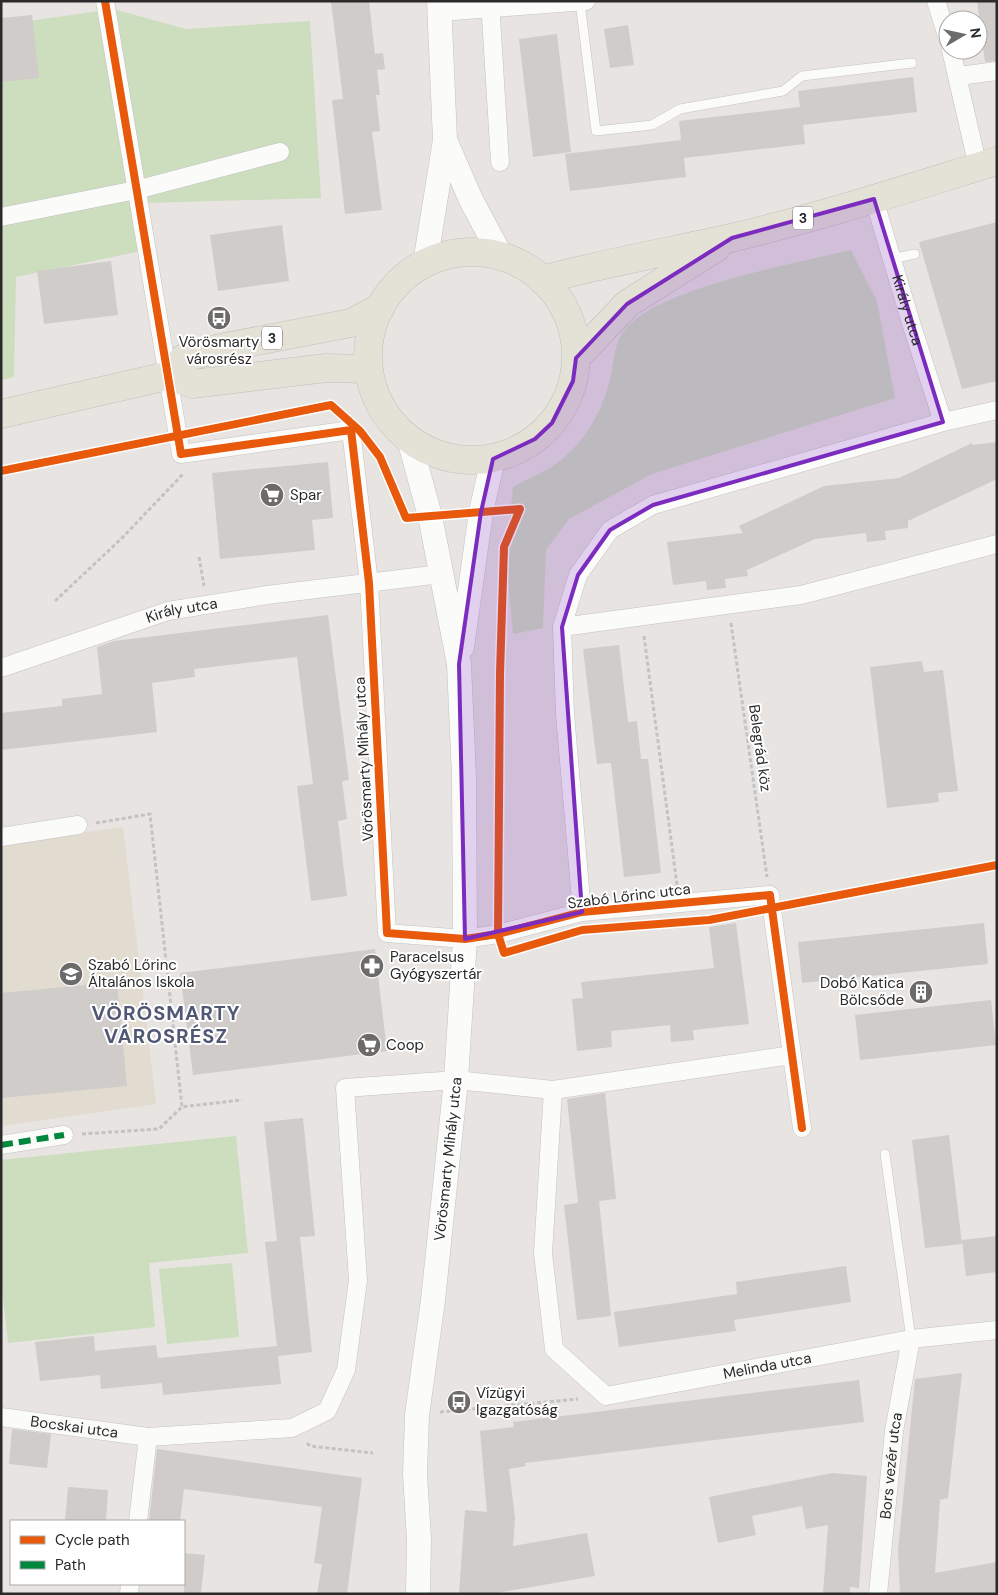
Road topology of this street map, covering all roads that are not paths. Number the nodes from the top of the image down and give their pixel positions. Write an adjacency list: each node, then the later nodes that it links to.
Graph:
1 (105, 1): 14 (street)
2 (586, 1): 3 (street)
3 (580, 2): 4 (street); 7 (lane)
4 (491, 6): 5 (street); 12 (street)
5 (440, 7): 10 (main road)
6 (954, 60): 9 (street)
7 (912, 63)
8 (997, 71): 9 (street)
9 (959, 76): 13 (street)
10 (445, 140): 19 (main road); 21 (main road)
11 (280, 152): 14 (street)
12 (500, 162)
13 (988, 164): 15 (main road, 3)
14 (136, 190): 16 (street); 26 (street)
15 (874, 198): 17 (main road, 3); 20 (street, Király utca)
16 (1, 218)
17 (732, 238): 22 (main road, 3); 24 (main road, 3)
18 (915, 254): 20 (lane)
19 (501, 256): 21 (main road, 3); 22 (main road, 3)
20 (892, 259): 29 (street, Király utca)
21 (425, 264): 23 (main road, 3)
22 (542, 280): 24 (main road, 3)
23 (381, 307): 25 (main road, 3); 26 (main road, 3)
24 (576, 358): 31 (main road, 3)
25 (369, 369): 26 (main road); 30 (main road, 3)
26 (167, 376): 28 (main road); 34 (street, Vörösmarty Mihály utca)
27 (997, 410): 29 (street)
28 (1, 414)
29 (943, 422): 35 (street)
30 (409, 439): 31 (main road, 3); 33 (main road, Vörösmarty Mihály utca)
31 (492, 459): 36 (main road, Vörösmarty Mihály utca)
32 (997, 544): 35 (street)
33 (441, 574): 34 (street, Király utca); 36 (main road, Vörösmarty Mihály utca)
34 (369, 583): 37 (street, Király utca); 41 (street, Vörösmarty Mihály utca)
35 (562, 627): 40 (street)
36 (459, 664): 42 (main road, Vörösmarty Mihály utca)
37 (1, 668)
38 (78, 825): 39 (street)
39 (1, 837)
40 (582, 912): 42 (street, Szabó Lőrinc utca); 43 (street, Szabó Lőrinc utca)
41 (387, 933): 42 (street, Szabó Lőrinc utca)
42 (465, 938): 44 (main road, Vörösmarty Mihály utca)
43 (792, 1055): 45 (street); 46 (street)
44 (456, 1080): 45 (street); 53 (street, Bocskai utca); 55 (main road, Vörösmarty Mihály utca)
45 (553, 1090): 51 (street, Melinda utca)
46 (802, 1128)
47 (64, 1135): 48 (street)
48 (1, 1145)
49 (885, 1154): 51 (lane)
50 (997, 1330): 51 (street, Melinda utca)
51 (911, 1339): 56 (street, Bors vezér utca)
52 (1, 1417): 53 (street, Bocskai utca)
53 (148, 1437): 54 (street)
54 (138, 1520)
55 (418, 1594)
56 (878, 1594)

